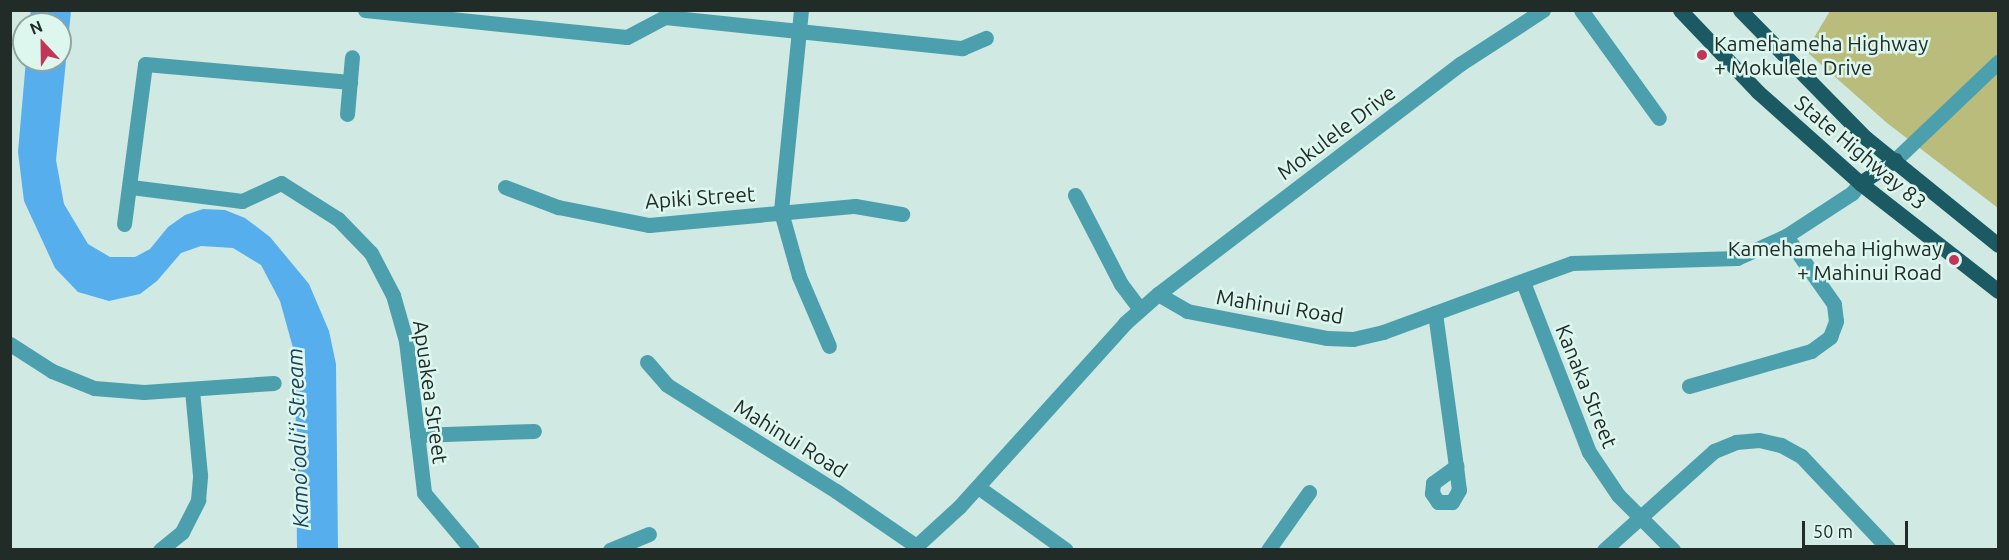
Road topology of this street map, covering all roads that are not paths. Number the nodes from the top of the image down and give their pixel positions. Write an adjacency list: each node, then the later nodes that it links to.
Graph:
1 (365, 10): 7 (street)
2 (801, 10): 7 (street)
3 (1543, 10): 26 (street, Mokulele Drive)
4 (1581, 10): 13 (street)
5 (1680, 10): 15 (main road, State Highway 83)
6 (1740, 10): 14 (main road)
7 (799, 32): 8 (street); 19 (street)
8 (986, 38)
9 (352, 57): 11 (street)
10 (1998, 62): 14 (street)
11 (350, 82): 12 (street); 16 (street)
12 (347, 114)
13 (1659, 118)
14 (1895, 160): 15 (main road); 23 (main road)
15 (1860, 183): 22 (street, Mahinui Road); 25 (main road, State Highway 83)
16 (130, 187): 21 (street); 36 (street, Apuakea Street)
17 (505, 188): 19 (street, Apiki Street)
18 (1075, 195): 27 (street)
19 (782, 212): 20 (street, Apiki Street); 30 (street)
20 (902, 214)
21 (124, 224)
22 (1786, 236): 24 (street, Mahinui Road); 33 (street)
23 (1998, 245)
24 (1523, 282): 28 (street, Mahinui Road); 40 (street, Kanaka Street)
25 (1998, 291)
26 (1158, 294): 27 (street, Mahinui Road); 28 (street, Mahinui Road)
27 (1140, 309): 38 (street, Mahinui Road)
28 (1435, 313): 37 (street)
29 (10, 344): 34 (street)
30 (829, 345)
31 (648, 362): 43 (street, Mahinui Road)
32 (274, 383): 34 (street)
33 (1689, 386)
34 (192, 390): 42 (street)
35 (534, 431): 36 (street)
36 (417, 435): 44 (street, Apuakea Street)
37 (1456, 466)
38 (978, 487): 43 (street, Mahinui Road); 46 (street)
39 (1309, 492): 47 (street)
40 (1640, 517): 48 (street); 49 (street, Kanaka Street); 50 (street)
41 (649, 534): 45 (street)
42 (164, 548)
43 (914, 548)
44 (472, 549)
45 (610, 549)
46 (1066, 549)
47 (1269, 549)
48 (1604, 549)
49 (1673, 549)
50 (1890, 549)

